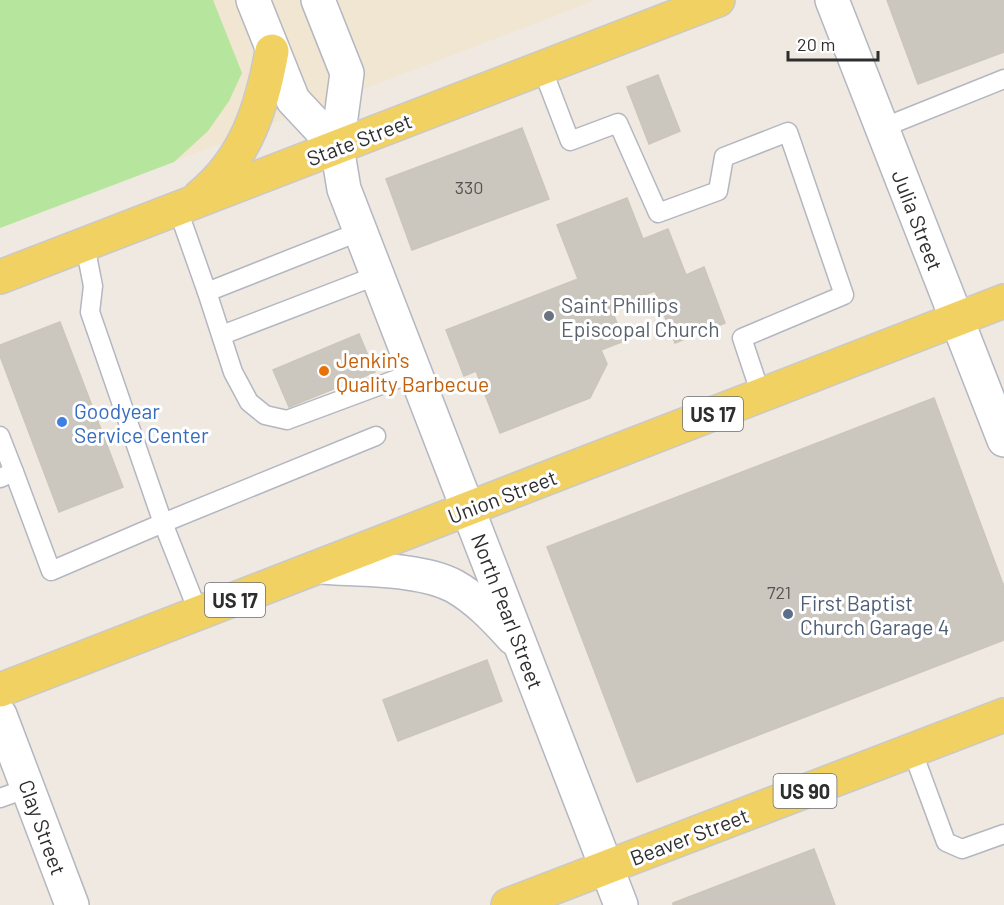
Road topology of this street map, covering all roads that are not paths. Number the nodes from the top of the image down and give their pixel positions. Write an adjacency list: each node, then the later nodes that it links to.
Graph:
1 (253, 0): 5 (street)
2 (318, 0): 9 (street, North Pearl Street)
3 (718, 0): 6 (main road, State Street)
4 (832, 0): 8 (street, Julia Street)
5 (272, 51): 9 (street); 10 (main road)
6 (542, 68): 9 (main road, State Street); 20 (lane)
7 (1004, 79): 8 (lane)
8 (882, 128): 17 (street, Julia Street)
9 (337, 147): 10 (main road, State Street); 11 (street, North Pearl Street)
10 (183, 208): 12 (main road, State Street); 15 (lane)
11 (362, 231): 13 (street, North Pearl Street); 15 (lane)
12 (85, 245): 14 (main road, State Street); 26 (lane)
13 (378, 275): 18 (lane); 19 (street, North Pearl Street)
14 (0, 278)
15 (207, 292): 18 (lane)
16 (1004, 301): 17 (main road, Union Street / US 17)
17 (956, 320): 20 (main road, Union Street / US 17); 23 (street, Julia Street)
18 (222, 335): 19 (lane)
19 (416, 372): 25 (street, North Pearl Street)
20 (761, 395): 25 (main road, Union Street / US 17)
21 (0, 436): 24 (lane)
22 (376, 436): 26 (lane)
23 (1004, 440)
24 (7, 475): 26 (lane)
25 (469, 508): 27 (main road, Union Street / US 17); 29 (street, North Pearl Street)
26 (163, 523): 28 (lane)
27 (321, 567): 28 (main road, Union Street / US 17); 29 (street)
28 (199, 614): 30 (main road, Union Street / US 17)
29 (522, 648): 36 (street, North Pearl Street)
30 (0, 690)
31 (0, 715): 34 (street, Clay Street)
32 (1004, 715): 33 (main road, Beaver Street / US 90)
33 (912, 750): 35 (lane); 36 (main road, Beaver Street / US 90)
34 (14, 793): 37 (street, Clay Street)
35 (1004, 834)
36 (606, 867): 38 (main road, Beaver Street / US 90); 39 (street, North Pearl Street)
37 (72, 905)
38 (508, 905)
39 (621, 905)

